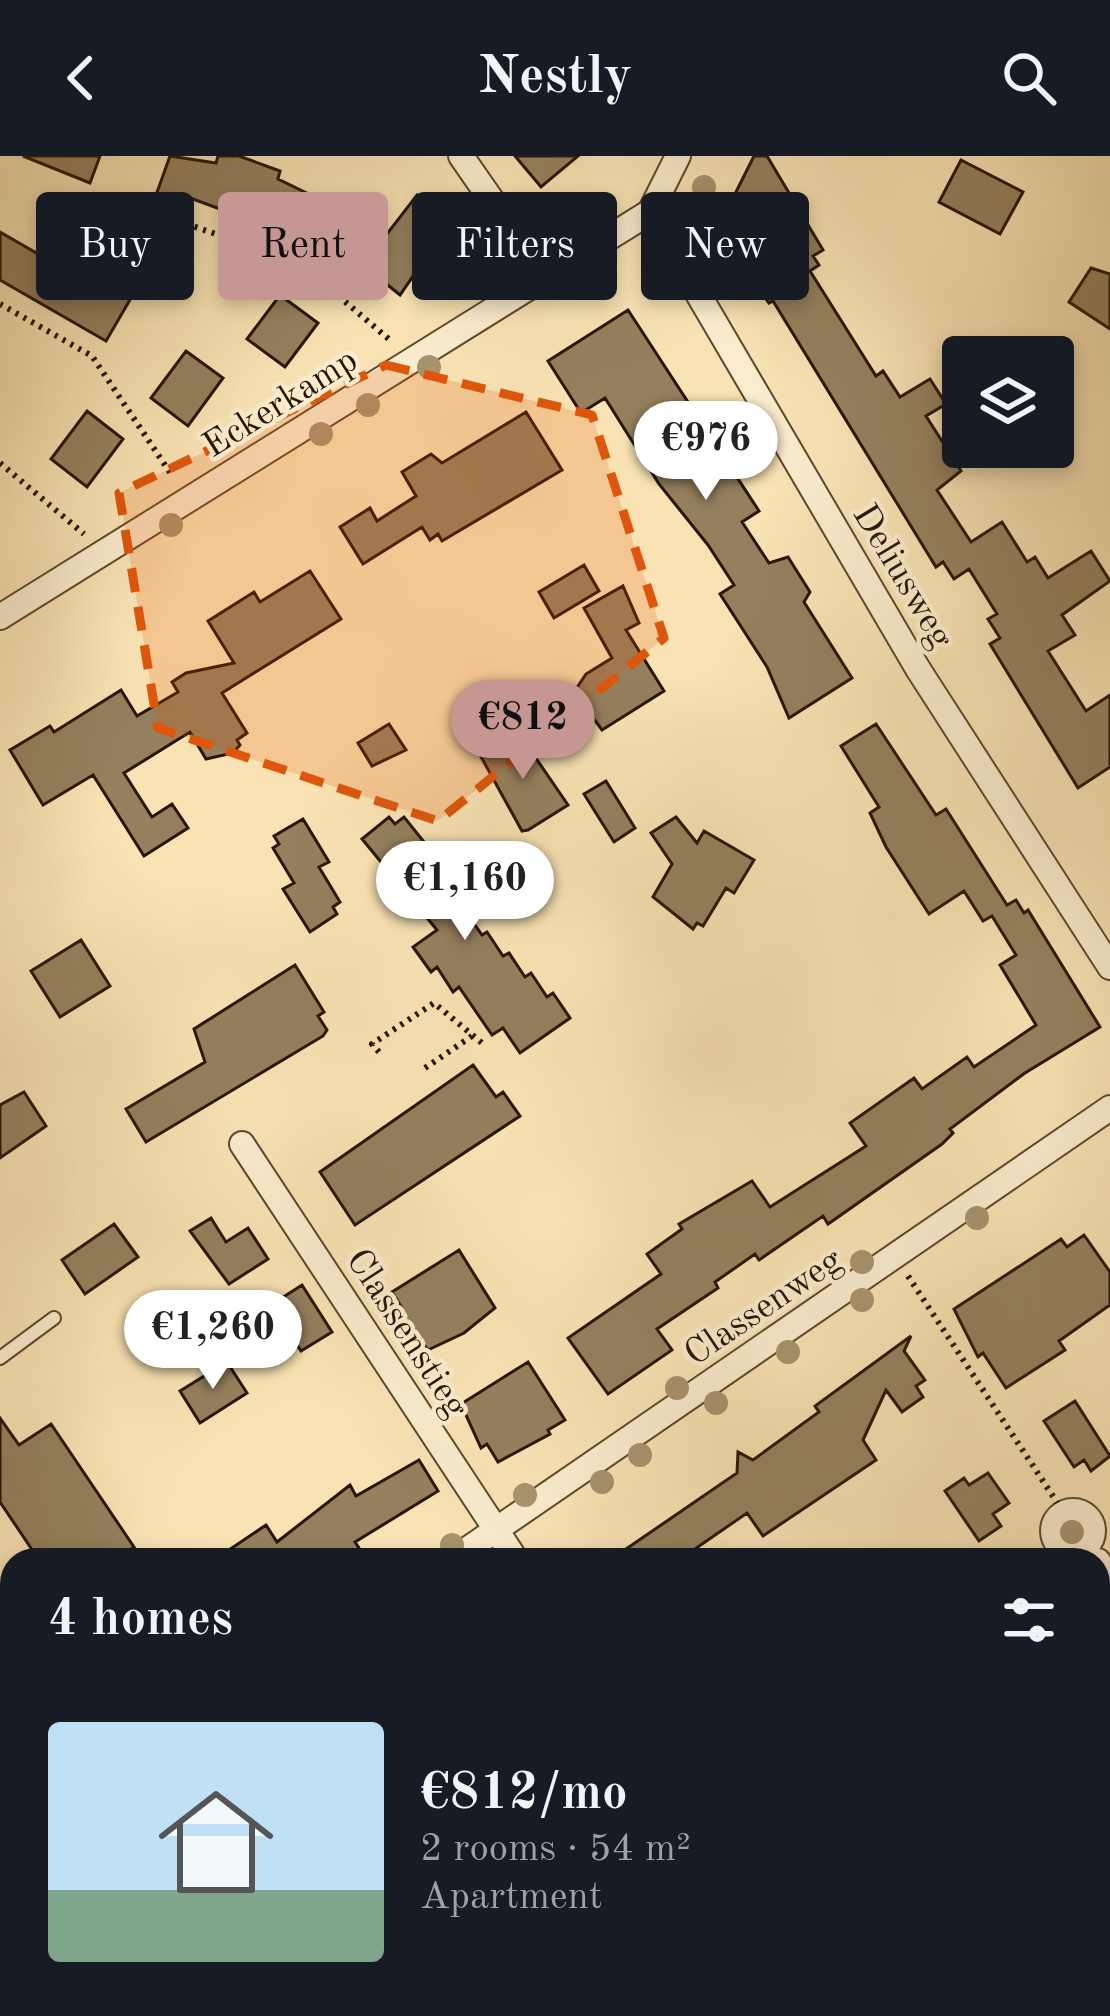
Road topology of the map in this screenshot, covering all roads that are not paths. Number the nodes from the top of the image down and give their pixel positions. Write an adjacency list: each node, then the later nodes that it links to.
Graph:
1 (461, 156): 3 (street)
2 (678, 156): 4 (street)
3 (486, 192)
4 (660, 192)
5 (508, 300): 7 (street, Eckerkamp)
6 (702, 300): 8 (street, Deliusweg)
7 (0, 617)
8 (1110, 967)
9 (1110, 1108): 14 (street, Classenweg)
10 (242, 1144): 14 (street, Classenstieg)
11 (55, 1318): 12 (lane)
12 (0, 1358)
13 (1064, 1513): 17 (street)
14 (495, 1529): 15 (street, Classenweg); 16 (street, Classenstieg)
15 (469, 1548)
16 (508, 1548)
17 (1093, 1548)

